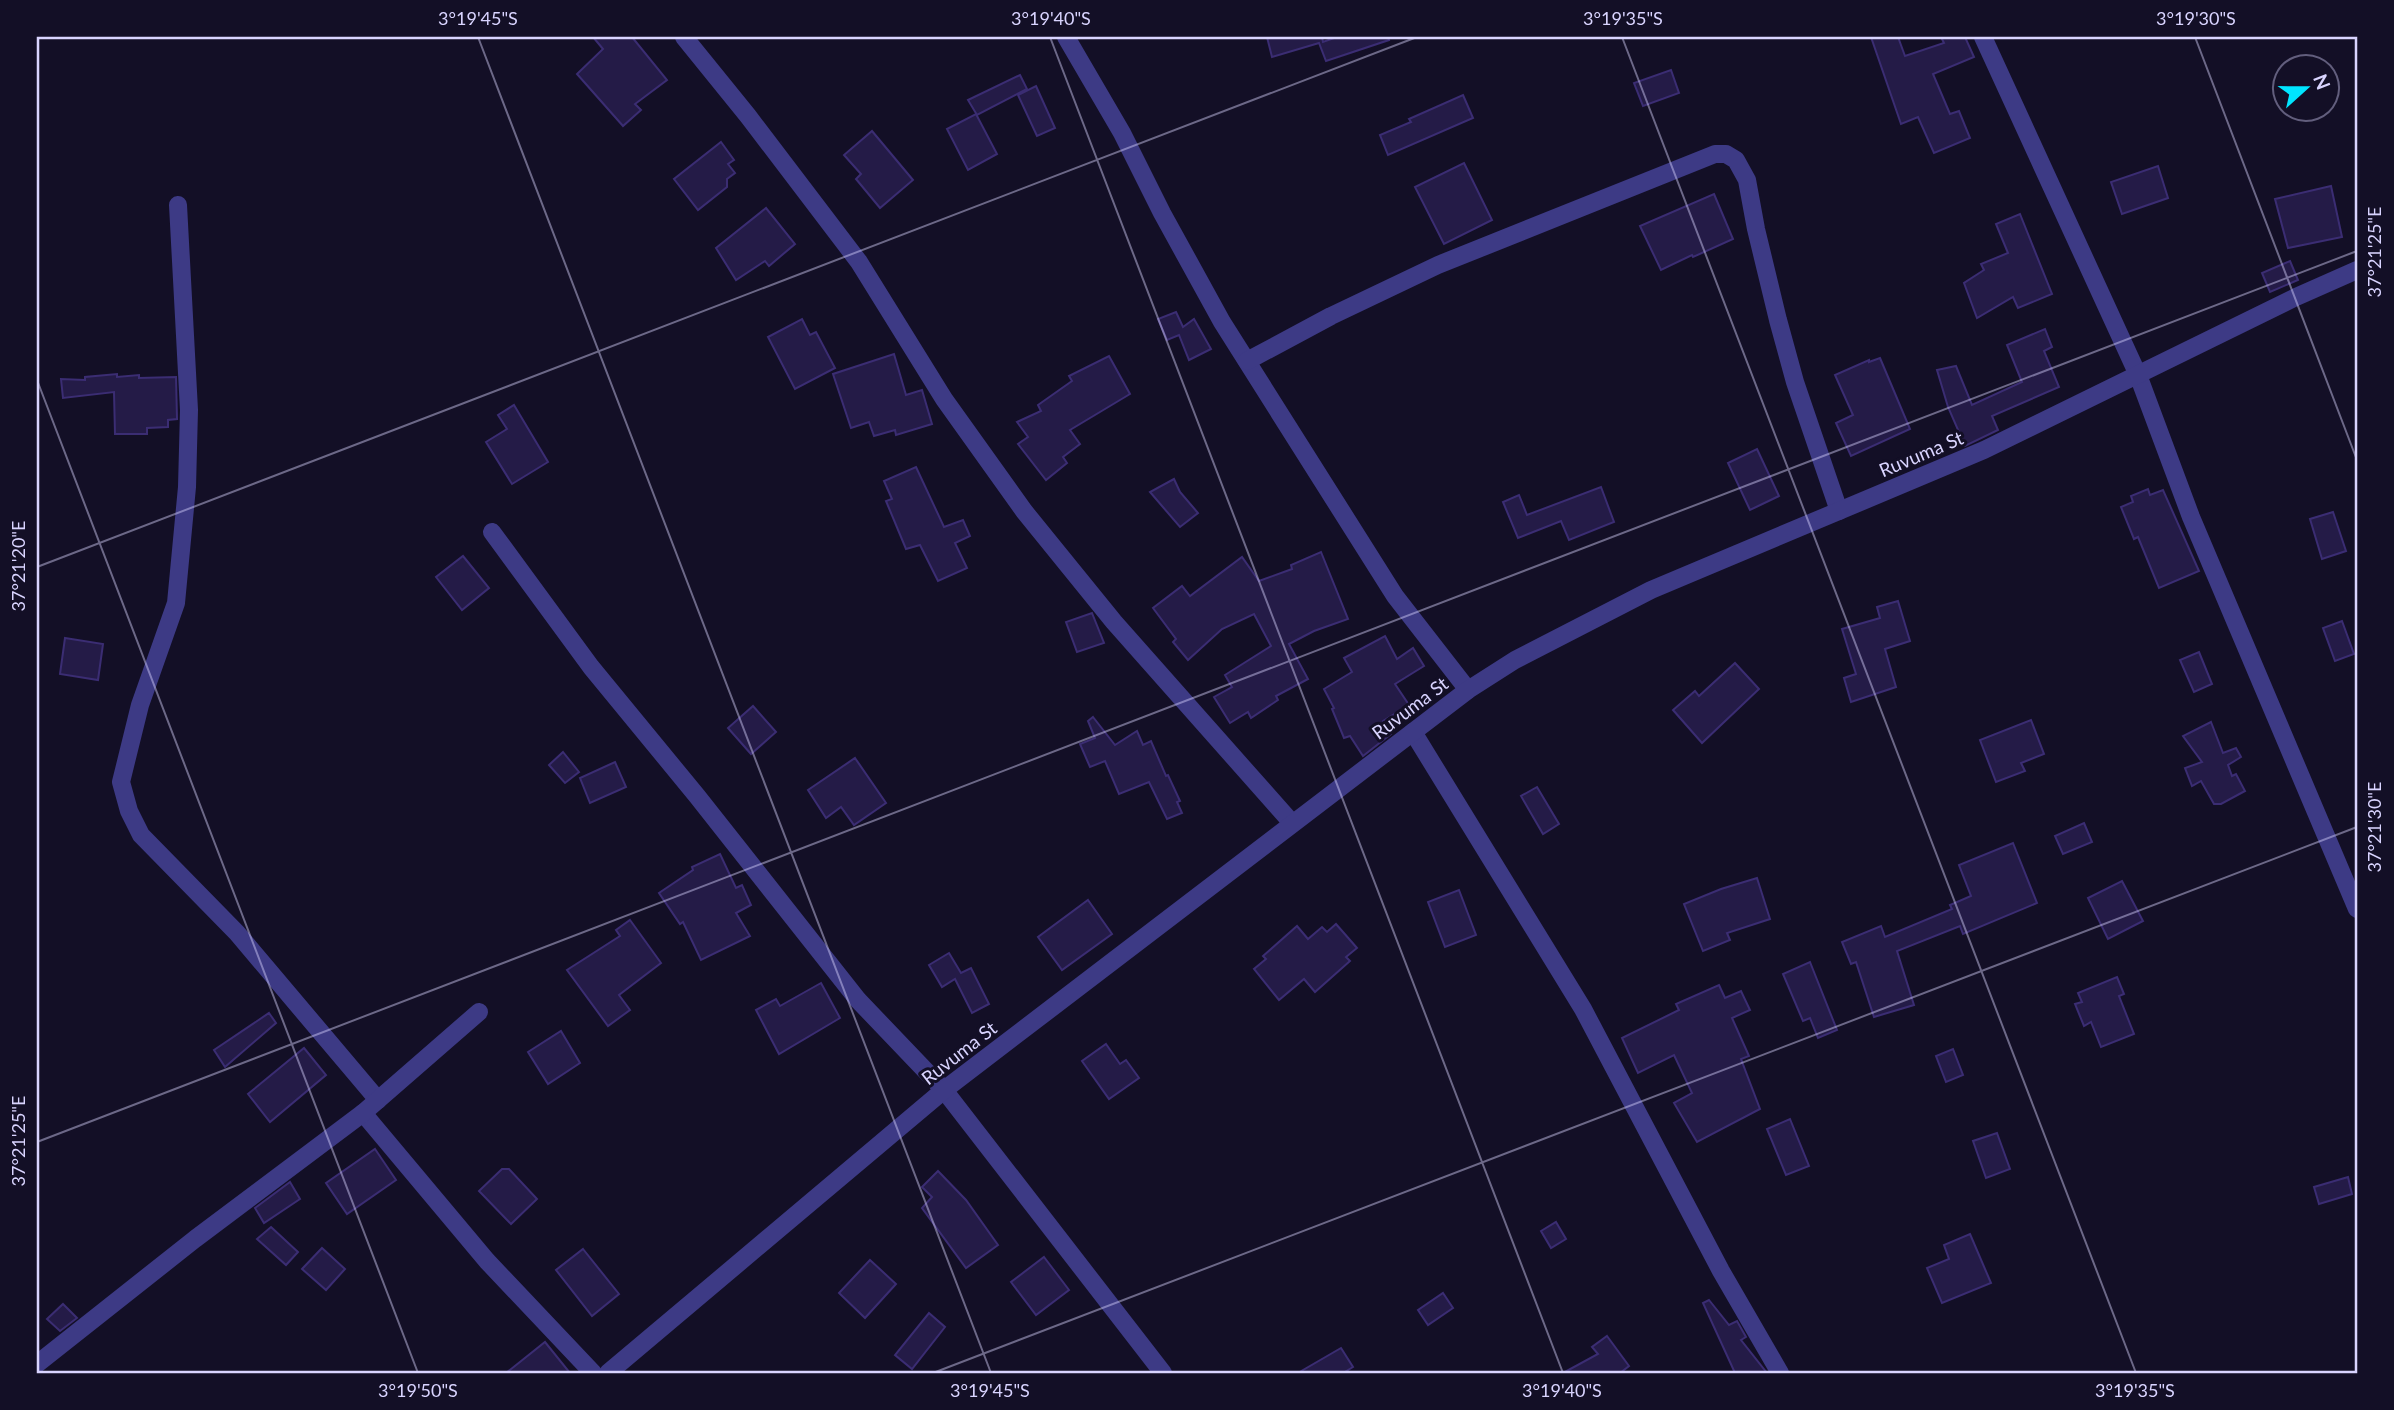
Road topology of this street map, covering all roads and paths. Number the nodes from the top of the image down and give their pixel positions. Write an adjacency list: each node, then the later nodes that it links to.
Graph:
1 (684, 37): 12 (street)
2 (1066, 37): 6 (street)
3 (1983, 37): 7 (street)
4 (178, 205): 16 (street)
5 (2357, 270): 7 (street, Ruvuma St)
6 (1247, 361): 8 (street); 10 (street)
7 (2138, 375): 8 (street, Ruvuma St); 13 (street)
8 (1839, 511): 10 (street, Ruvuma St)
9 (492, 532): 15 (street)
10 (1468, 690): 11 (street, Ruvuma St)
11 (1413, 732): 12 (street, Ruvuma St); 22 (street)
12 (1292, 823): 15 (street, Ruvuma St)
13 (2357, 909)
14 (479, 1012): 16 (street)
15 (944, 1090): 20 (street, Ruvuma St); 21 (street)
16 (378, 1100): 17 (street)
17 (363, 1113): 18 (street); 19 (street)
18 (37, 1364)
19 (593, 1373)
20 (608, 1373)
21 (1163, 1373)
22 (1780, 1373)

